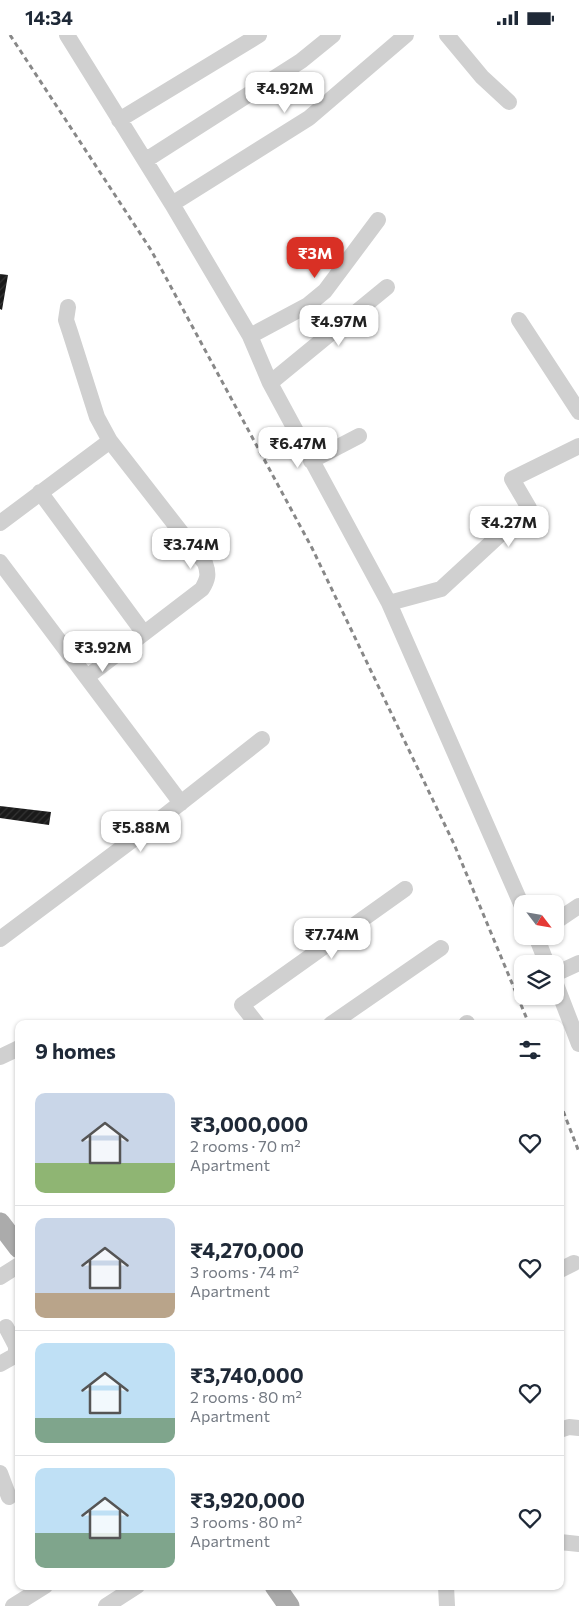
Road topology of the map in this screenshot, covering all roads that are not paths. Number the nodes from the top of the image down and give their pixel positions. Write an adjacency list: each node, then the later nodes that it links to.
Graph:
1 (67, 35): 7 (street)
2 (259, 35): 7 (street)
3 (406, 35): 9 (street)
4 (447, 35): 6 (street)
5 (323, 38): 8 (street)
6 (509, 102)
7 (119, 120): 8 (street)
8 (146, 160): 9 (street)
9 (172, 204): 14 (street)
10 (378, 220): 14 (street)
11 (387, 287): 15 (street)
12 (68, 307): 18 (street)
13 (519, 320): 16 (street)
14 (250, 336): 15 (street)
15 (270, 383): 20 (street)
16 (579, 412)
17 (359, 436): 20 (street)
18 (110, 441): 21 (street); 25 (street)
19 (579, 446): 24 (street)
20 (311, 461): 24 (street)
21 (40, 492): 22 (street); 25 (street)
22 (0, 523)
23 (0, 562): 26 (street)
24 (389, 603): 30 (street)
25 (143, 632): 26 (street)
26 (87, 677): 28 (street)
27 (262, 739): 28 (street)
28 (181, 803): 33 (street)
29 (405, 889): 39 (street)
30 (517, 895)
31 (579, 906): 32 (street)
32 (564, 916)
33 (0, 939)
34 (440, 948): 40 (street)
35 (579, 963): 36 (street)
36 (564, 970)
37 (564, 997): 38 (street)
38 (574, 1014): 41 (street)
39 (254, 1020)
40 (337, 1020)
41 (579, 1044)
42 (15, 1050): 43 (street)
43 (0, 1057)
44 (0, 1206): 46 (main road)
45 (0, 1223): 47 (main road)
46 (15, 1223)
47 (15, 1244)
48 (15, 1268): 49 (street)
49 (0, 1277)
50 (6, 1327): 51 (street)
51 (15, 1345)
52 (15, 1356): 53 (street)
53 (0, 1364)
54 (579, 1428): 55 (street)
55 (564, 1429)
56 (0, 1473): 57 (street)
57 (9, 1496)
58 (564, 1542): 59 (street)
59 (579, 1544)
60 (39, 1590): 63 (street)
61 (130, 1590): 64 (street)
62 (446, 1590): 65 (street)
63 (13, 1606)
64 (106, 1606)
65 (447, 1606)

